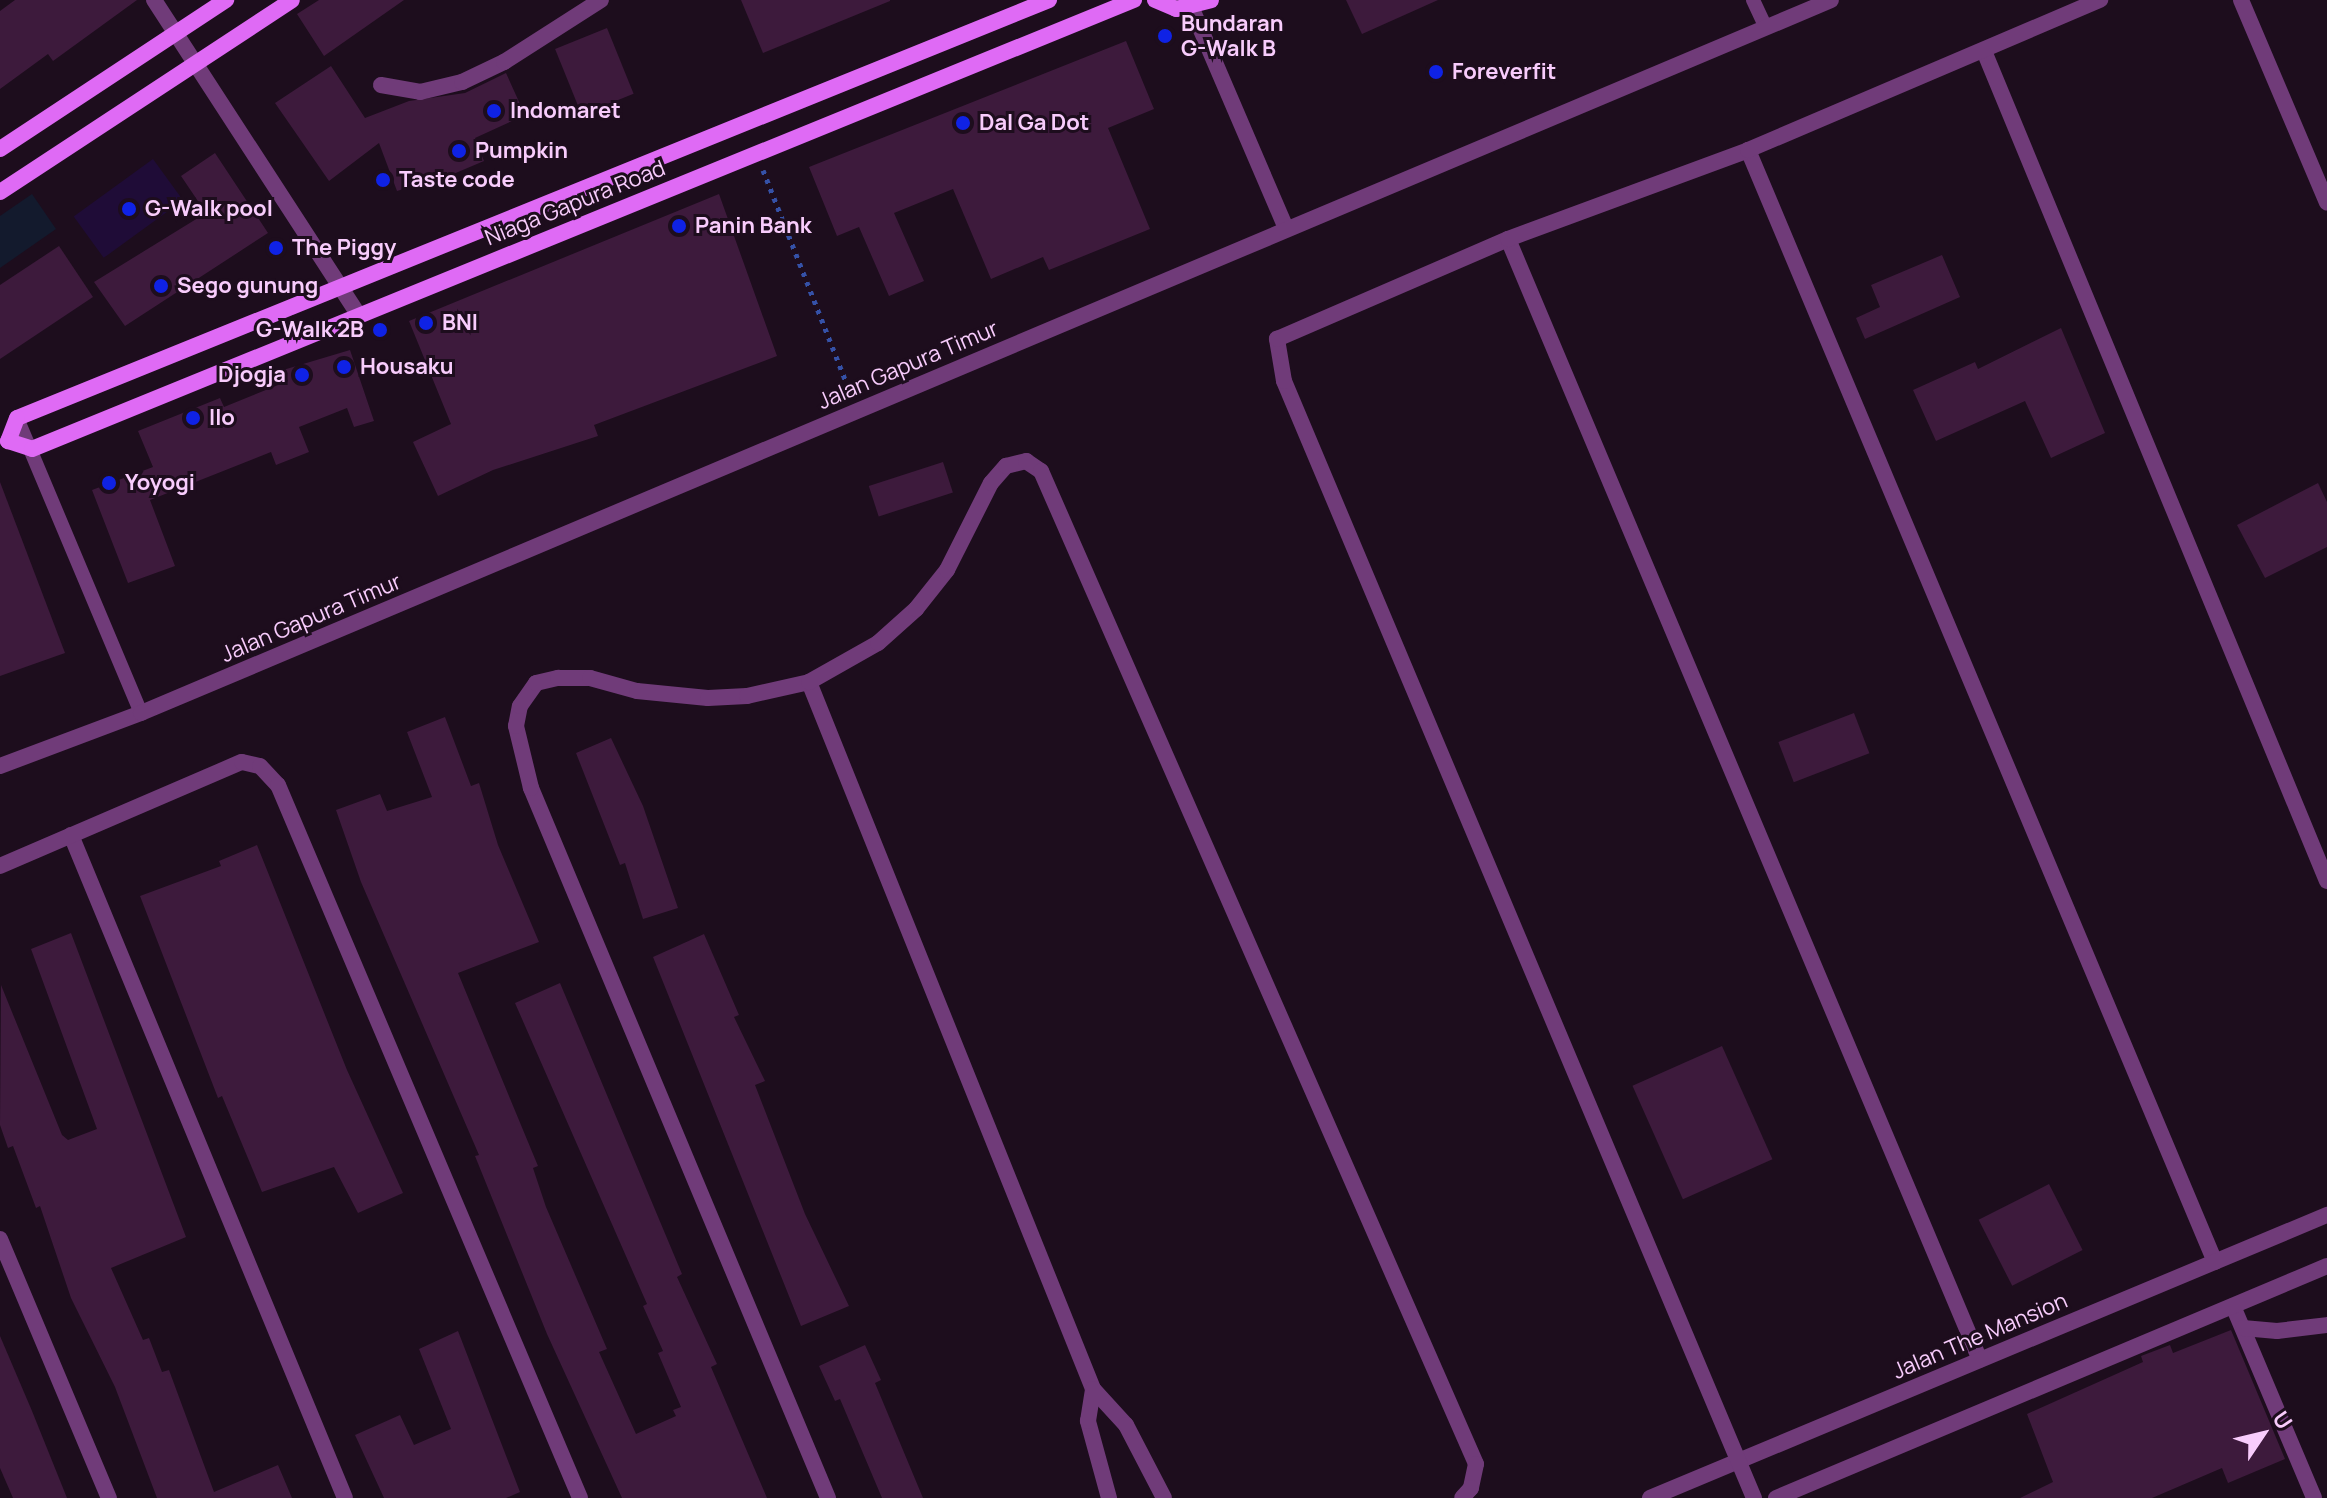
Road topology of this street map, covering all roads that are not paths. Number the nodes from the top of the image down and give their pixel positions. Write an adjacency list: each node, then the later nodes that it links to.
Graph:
1 (154, 0): 15 (street)
2 (226, 0): 15 (street)
3 (292, 0): 17 (street)
4 (601, 0): 18 (street)
5 (1049, 0): 25 (street, Niaga Gapura Road)
6 (1134, 0): 26 (street, Niaga Gapura Road)
7 (1155, 0): 13 (street)
8 (1211, 0): 13 (street)
9 (1753, 0): 14 (lane)
10 (1831, 0): 14 (street, Jalan Gapura Timur)
11 (2100, 0): 16 (street)
12 (2241, 0): 22 (street)
13 (1192, 9): 23 (street)
14 (1765, 26): 23 (street, Jalan Gapura Timur)
15 (176, 33): 17 (street); 19 (street)
16 (1984, 51): 20 (street); 35 (street)
17 (197, 63): 21 (street); 25 (street)
18 (381, 85)
19 (0, 149)
20 (1748, 150): 24 (street); 38 (street)
21 (0, 192)
22 (2327, 203)
23 (1286, 228): 31 (street, Jalan Gapura Timur)
24 (1508, 239): 43 (street); 45 (street)
25 (345, 287): 26 (street); 27 (street, Niaga Gapura Road)
26 (358, 314): 29 (street, Niaga Gapura Road)
27 (17, 418): 28 (street); 29 (lane)
28 (4, 442): 29 (street)
29 (32, 449): 31 (lane)
30 (809, 682): 44 (street); 49 (street); 52 (street)
31 (141, 713): 32 (street, Jalan Gapura Timur)
32 (0, 766)
33 (71, 835): 34 (street); 47 (street); 48 (street)
34 (0, 866)
35 (2327, 881)
36 (2327, 1215): 38 (street, Jalan The Mansion)
37 (0, 1239): 46 (street)
38 (2215, 1262): 43 (street, Jalan The Mansion)
39 (2327, 1266): 40 (street)
40 (2233, 1306): 42 (street); 55 (street)
41 (2327, 1325): 42 (street)
42 (2243, 1328): 56 (street)
43 (1980, 1360): 45 (street, Jalan The Mansion)
44 (1093, 1389): 50 (street); 51 (street)
45 (1740, 1460): 53 (street, Jalan The Mansion); 54 (street)
46 (109, 1498)
47 (345, 1498)
48 (580, 1498)
49 (828, 1498)
50 (1109, 1498)
51 (1164, 1498)
52 (1462, 1498)
53 (1650, 1498)
54 (1754, 1498)
55 (1776, 1498)
56 (2314, 1498)

